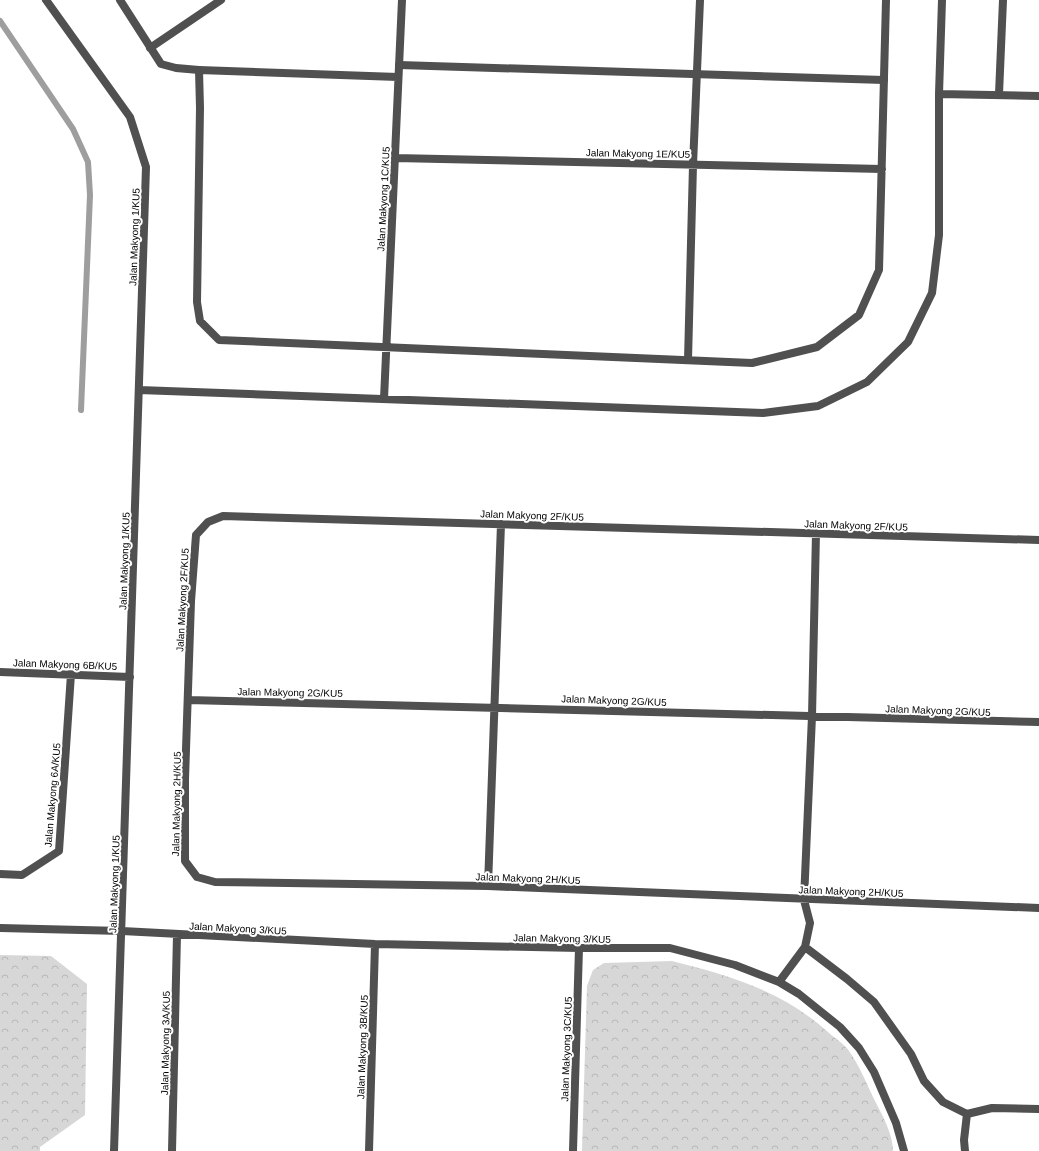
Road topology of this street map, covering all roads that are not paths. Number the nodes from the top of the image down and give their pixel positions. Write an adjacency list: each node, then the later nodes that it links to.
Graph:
1 (46, 0): 23 (street, Jalan Makyong 1/KU5)
2 (120, 0): 9 (street)
3 (221, 0): 9 (street)
4 (402, 0): 10 (street, Jalan Makyong 1C/KU5)
5 (700, 0): 12 (street)
6 (886, 0): 14 (street)
7 (942, 0): 15 (street)
8 (1003, 0): 16 (street)
9 (150, 48): 11 (street)
10 (399, 65): 12 (street); 13 (street, Jalan Makyong 1C/KU5)
11 (199, 70): 13 (street); 21 (street)
12 (697, 75): 14 (street); 19 (street)
13 (398, 77): 18 (street, Jalan Makyong 1C/KU5)
14 (884, 80): 20 (street)
15 (939, 94): 16 (street); 24 (street)
16 (999, 94): 17 (street)
17 (1039, 96)
18 (395, 158): 19 (street, Jalan Makyong 1E/KU5); 21 (street, Jalan Makyong 1C/KU5)
19 (693, 165): 20 (street, Jalan Makyong 1E/KU5); 22 (street)
20 (882, 169): 22 (street)
21 (386, 347): 22 (street); 24 (street, Jalan Makyong 1C/KU5)
22 (688, 360)
23 (139, 390): 24 (street); 30 (street, Jalan Makyong 1/KU5)
24 (384, 399)
25 (501, 524): 26 (street, Jalan Makyong 2F/KU5); 31 (street, Jalan Makyong 2F/KU5); 32 (street)
26 (816, 534): 27 (street, Jalan Makyong 2F/KU5); 33 (street)
27 (1039, 540)
28 (0, 672): 29 (street, Jalan Makyong 6B/KU5)
29 (71, 674): 30 (street, Jalan Makyong 6B/KU5); 35 (street, Jalan Makyong 6A/KU5)
30 (130, 676): 40 (street, Jalan Makyong 1/KU5)
31 (188, 700): 32 (street, Jalan Makyong 2G/KU5); 36 (street, Jalan Makyong 2H/KU5)
32 (494, 706): 33 (street, Jalan Makyong 2G/KU5); 36 (street)
33 (812, 716): 34 (street, Jalan Makyong 2G/KU5); 37 (street)
34 (1039, 722)
35 (0, 874)
36 (488, 886): 37 (street, Jalan Makyong 2H/KU5)
37 (804, 900): 38 (street, Jalan Makyong 2H/KU5); 43 (street)
38 (1039, 908)
39 (0, 928): 40 (street, Jalan Makyong 3/KU5)
40 (122, 932): 41 (street, Jalan Makyong 3/KU5); 48 (street, Jalan Makyong 1/KU5)
41 (177, 935): 42 (street, Jalan Makyong 3/KU5); 49 (street, Jalan Makyong 3A/KU5)
42 (375, 944): 44 (street, Jalan Makyong 3/KU5); 50 (street, Jalan Makyong 3B/KU5)
43 (805, 947): 45 (street); 47 (street)
44 (579, 948): 45 (street, Jalan Makyong 3/KU5); 51 (street, Jalan Makyong 3C/KU5)
45 (779, 982): 52 (street, Jalan Makyong 3/KU5)
46 (1039, 1109): 47 (street)
47 (967, 1114): 53 (street)
48 (114, 1151)
49 (172, 1151)
50 (369, 1151)
51 (573, 1151)
52 (904, 1151)
53 (965, 1151)

